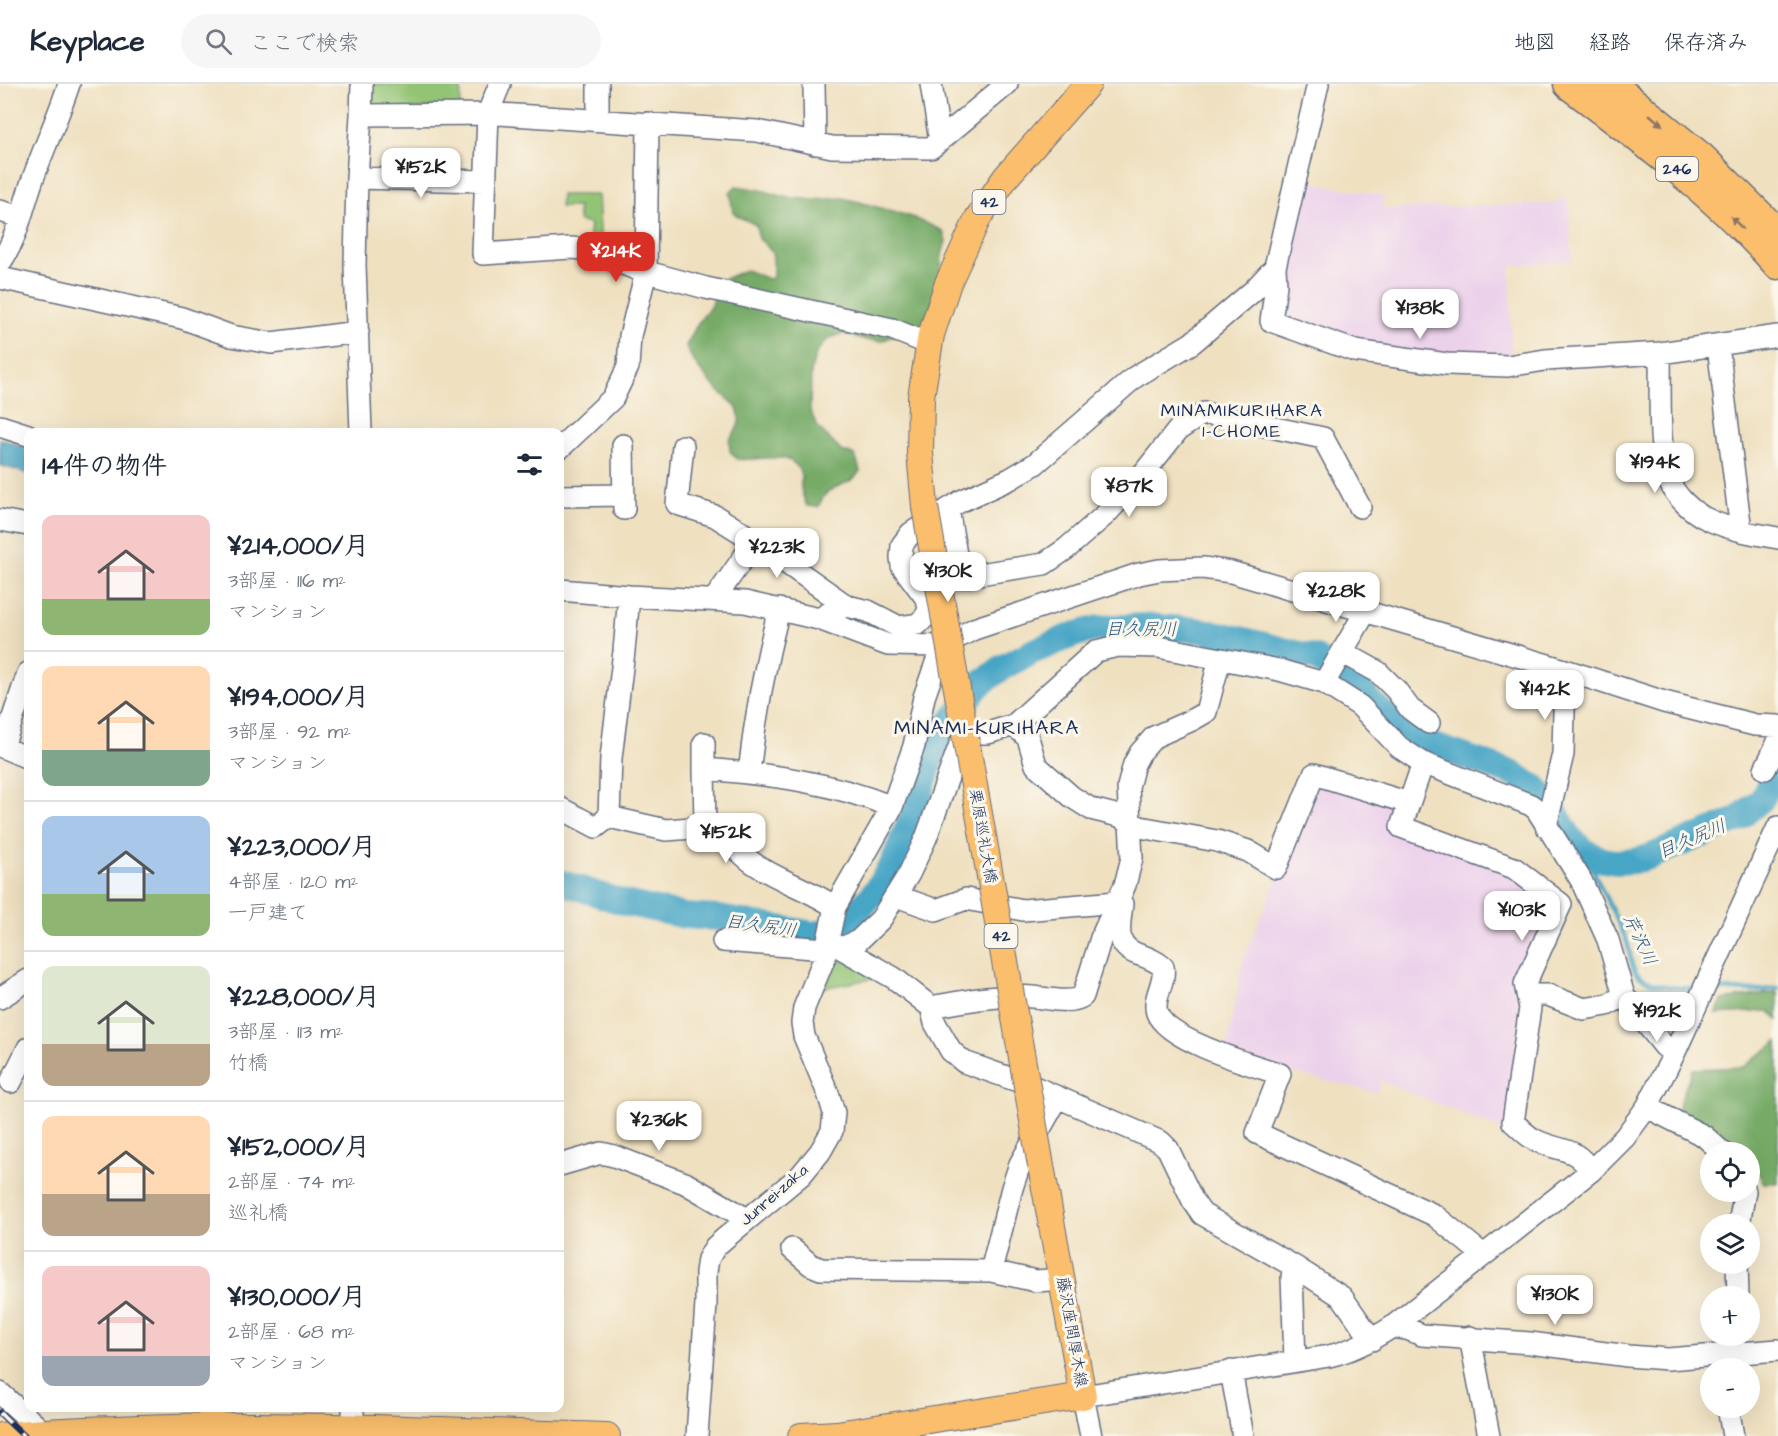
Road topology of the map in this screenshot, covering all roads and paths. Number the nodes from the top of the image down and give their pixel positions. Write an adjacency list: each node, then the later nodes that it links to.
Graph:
1 (69, 84): 20 (street)
2 (362, 84): 13 (street)
3 (500, 84): 12 (street)
4 (598, 84): 14 (street)
5 (814, 84): 17 (street)
6 (931, 84): 16 (street)
7 (1007, 84): 16 (street)
8 (1088, 84): 29 (main road, 42)
9 (1318, 84): 24 (street)
10 (1569, 84): 23 (highway, 246, one-way to 10)
11 (1610, 84): 21 (highway, 246, one-way to 21)
12 (488, 113): 13 (street); 14 (street); 19 (street)
13 (362, 115): 18 (street)
14 (598, 120): 15 (street)
15 (648, 123): 17 (street); 25 (street)
16 (940, 141): 17 (street)
17 (815, 144)
18 (357, 178): 19 (street); 27 (street)
19 (485, 181): 25 (street)
20 (10, 214): 22 (street)
21 (1778, 234)
22 (0, 263)
23 (1778, 264)
24 (1275, 267): 31 (street); 40 (street)
25 (646, 272): 29 (street); 35 (street)
26 (0, 278): 27 (street)
27 (358, 332): 33 (street)
28 (1778, 336): 30 (street)
29 (929, 344): 40 (main road, 42)
30 (1718, 346): 31 (street); 43 (street)
31 (1660, 353): 43 (street)
32 (0, 426): 34 (street)
33 (361, 428)
34 (24, 434)
35 (564, 443)
36 (623, 445): 38 (street)
37 (683, 446): 45 (street)
38 (564, 496)
39 (1360, 507): 40 (street)
40 (936, 508): 51 (street); 97 (main road, 栗原巡礼大橋 / 42, bridge)
41 (0, 520): 42 (street)
42 (24, 524)
43 (1741, 531): 44 (street)
44 (1778, 538)
45 (755, 541): 48 (street); 49 (street)
46 (564, 590): 47 (street)
47 (629, 596): 48 (street); 75 (street)
48 (714, 600): 50 (street)
49 (847, 606): 51 (street); 53 (street)
50 (779, 609): 53 (street); 71 (street)
51 (868, 611): 54 (street)
52 (1366, 611): 55 (street); 56 (street); 58 (street)
53 (819, 619): 54 (street)
54 (853, 632): 55 (street)
55 (942, 646): 73 (street)
56 (1341, 653): 59 (street); 61 (street)
57 (1220, 659): 59 (street); 62 (street); 77 (street)
58 (1565, 670): 63 (street); 76 (street)
59 (1325, 681): 68 (street)
60 (24, 685): 66 (street)
61 (1430, 723)
62 (1014, 725): 77 (street); 80 (street)
63 (1778, 726)
64 (1778, 742): 70 (street)
65 (704, 743): 69 (street)
66 (2, 746): 67 (street)
67 (24, 756)
68 (1424, 763): 72 (street); 76 (street)
69 (704, 769): 71 (street); 79 (street)
70 (1765, 769)
71 (748, 772): 73 (street)
72 (1409, 803): 77 (street); 86 (street)
73 (892, 807): 82 (street)
74 (564, 810): 75 (street)
75 (609, 817): 79 (street)
76 (1547, 821): 87 (street)
77 (1130, 822): 81 (street)
78 (1778, 826): 90 (street)
79 (705, 827): 82 (street)
80 (896, 896): 81 (street); 84 (street)
81 (1117, 902): 89 (street); 101 (street)
82 (833, 911): 84 (street, Junrei-zaka)
83 (723, 941): 84 (street)
84 (830, 947): 89 (street); 99 (street, Junrei-zaka)
85 (24, 983): 88 (street)
86 (1528, 995): 87 (street); 98 (street)
87 (1624, 996): 90 (street)
88 (0, 998)
89 (931, 1007): 93 (street)
90 (1674, 1054): 94 (street)
91 (24, 1056): 92 (street)
92 (11, 1082)
93 (1058, 1096): 102 (street); 103 (street)
94 (1647, 1107): 95 (street); 98 (street)
95 (1711, 1142)
96 (564, 1164): 99 (street)
97 (1041, 1166): 104 (main road, 藤沢座間厚木線 / 42)
98 (1591, 1171): 101 (street)
99 (747, 1219): 126 (street, Junrei-zaka)
100 (792, 1249): 103 (street)
101 (1482, 1254): 105 (street)
102 (1297, 1268): 107 (street); 112 (street)
103 (991, 1271): 104 (street)
104 (1062, 1279): 115 (main road, 藤沢座間厚木線 / 42)
105 (1392, 1327): 106 (street); 107 (street)
106 (1470, 1337): 113 (street); 130 (street)
107 (1372, 1340): 112 (street)
108 (1739, 1346): 111 (street)
109 (1754, 1346): 110 (street)
110 (1778, 1350)
111 (1724, 1358)
112 (1294, 1360): 114 (street)
113 (1700, 1361)
114 (1231, 1371): 115 (street); 129 (street)
115 (1083, 1396): 122 (main road, 藤沢座間厚木線); 128 (street)
116 (27, 1412): 120 (street)
117 (212, 1416): 119 (main road); 120 (main road)
118 (1730, 1418): 131 (street)
119 (350, 1424): 121 (main road)
120 (49, 1433): 123 (main road)
121 (552, 1435): 124 (main road)
122 (837, 1435): 127 (main road, 藤沢座間厚木線)
123 (2, 1436)
124 (591, 1436): 125 (main road)
125 (607, 1436)
126 (697, 1436)
127 (801, 1436)
128 (1091, 1436)
129 (1244, 1436)
130 (1489, 1436)
131 (1733, 1436)

